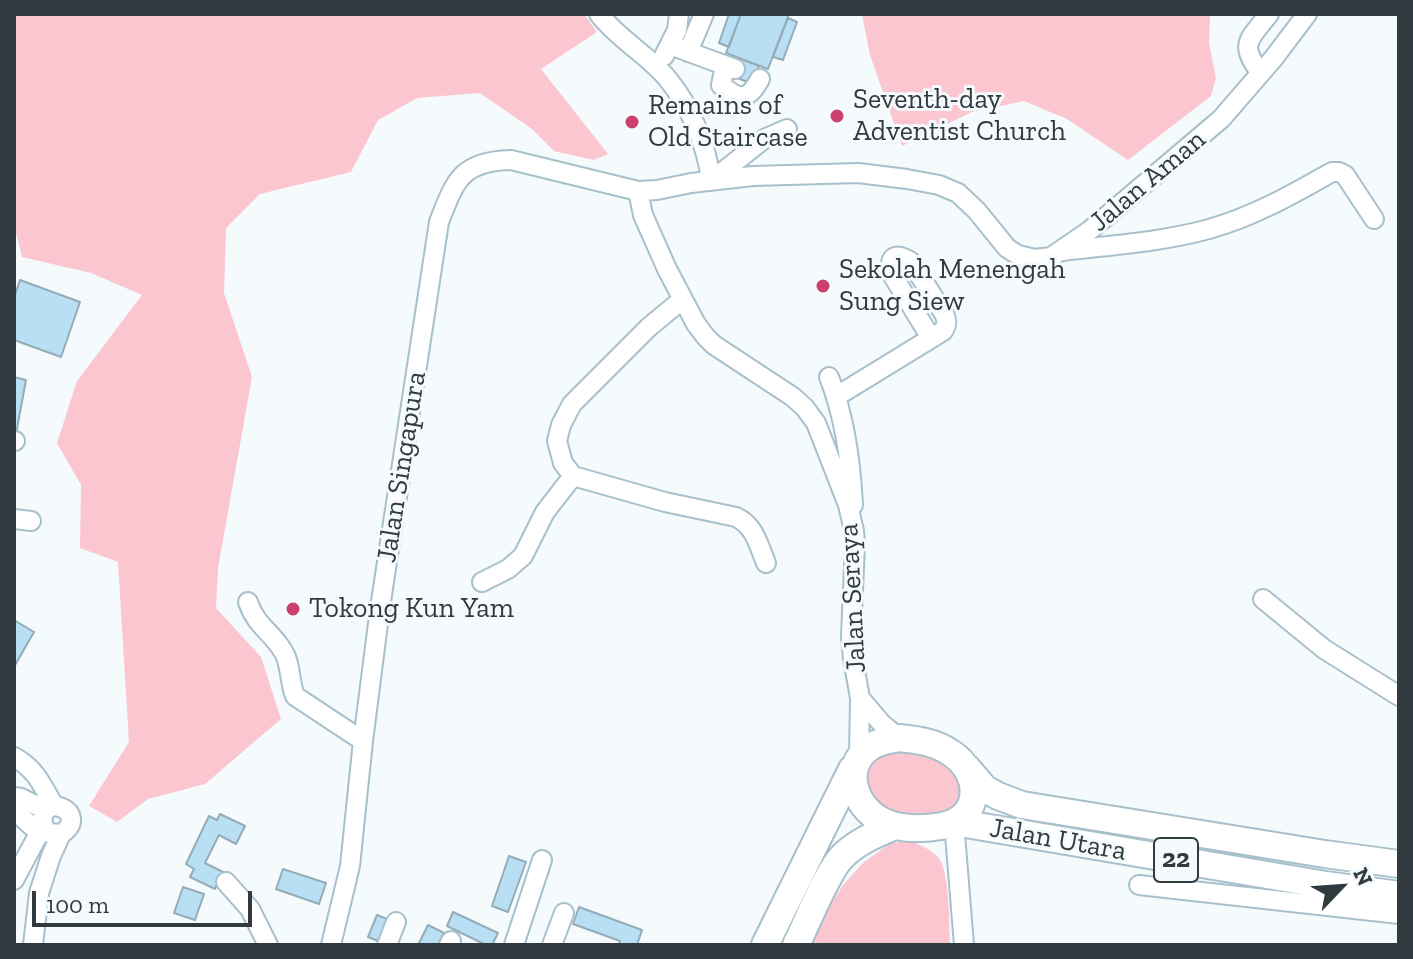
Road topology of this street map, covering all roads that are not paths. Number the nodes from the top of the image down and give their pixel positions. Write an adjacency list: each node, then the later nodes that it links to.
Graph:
1 (599, 14): 7 (street)
2 (679, 14): 6 (street)
3 (704, 14): 6 (street)
4 (1269, 14): 8 (street)
5 (1307, 14): 8 (street, Jalan Aman)
6 (679, 49): 7 (street); 9 (street)
7 (655, 66): 11 (street)
8 (1261, 73): 14 (street, Jalan Aman)
9 (764, 80)
10 (787, 129): 11 (street)
11 (711, 181): 12 (street, Jalan Aman); 14 (street, Jalan Aman)
12 (638, 191): 15 (street, Jalan Seraya); 28 (street, Jalan Singapura)
13 (1374, 219): 14 (street)
14 (1060, 251)
15 (683, 299): 19 (street); 20 (street, Jalan Seraya)
16 (931, 338): 18 (street)
17 (829, 377): 18 (street)
18 (837, 396): 20 (street)
19 (573, 476): 21 (street); 22 (street)
20 (854, 531): 26 (street, Jalan Seraya)
21 (766, 563)
22 (482, 582)
23 (1263, 599): 25 (street)
24 (248, 602): 28 (street)
25 (1398, 695)
26 (860, 698): 27 (street, Jalan Seraya); 30 (street, Jalan Seraya)
27 (899, 738): 30 (highway); 31 (highway, 22)
28 (363, 741): 49 (street, Jalan Singapura)
29 (14, 757): 34 (street)
30 (859, 757): 36 (highway); 53 (highway)
31 (967, 768): 35 (highway); 39 (highway, Jalan Utara / 22)
32 (14, 797): 34 (street)
33 (14, 810): 34 (street)
34 (46, 819): 37 (street); 37 (street); 40 (street)
35 (954, 822): 36 (highway, 22); 43 (highway, Jalan Utara / 22); 55 (street)
36 (895, 826): 54 (highway, 22)
37 (61, 834): 47 (street)
38 (542, 860): 51 (street)
39 (1399, 864)
40 (14, 880)
41 (226, 882): 48 (street)
42 (1139, 885): 45 (street)
43 (1399, 895)
44 (564, 913): 52 (street)
45 (1399, 914)
46 (396, 922): 50 (street)
47 (33, 945)
48 (268, 945)
49 (331, 945)
50 (387, 945)
51 (514, 945)
52 (552, 945)
53 (765, 945)
54 (796, 945)
55 (964, 945)

